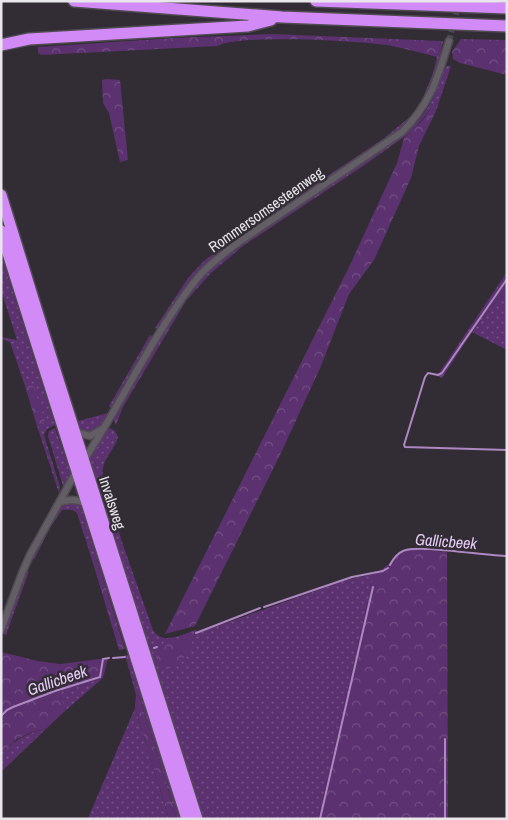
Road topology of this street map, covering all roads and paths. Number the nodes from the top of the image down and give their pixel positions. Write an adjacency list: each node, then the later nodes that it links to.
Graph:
1 (74, 1): 6 (highway)
2 (316, 1): 4 (highway)
3 (422, 1): 4 (highway)
4 (436, 7): 5 (highway)
5 (507, 8)
6 (282, 17): 7 (highway); 9 (highway)
7 (507, 26)
8 (1, 39): 9 (highway)
9 (29, 39): 11 (highway)
10 (449, 40): 14 (street, Rommersomsesteenweg)
11 (1, 45)
12 (1, 195): 15 (highway, Invalsweg)
13 (1, 231): 17 (highway, Invalsweg)
14 (103, 428): 15 (street); 16 (street, Rommersomsesteenweg)
15 (74, 431): 16 (highway, Invalsweg)
16 (83, 462): 22 (highway, Invalsweg)
17 (76, 472): 18 (street); 19 (highway, Invalsweg)
18 (60, 502): 19 (street); 20 (street)
19 (86, 504): 21 (highway, Invalsweg)
20 (1, 630)
21 (187, 819)
22 (197, 819)

